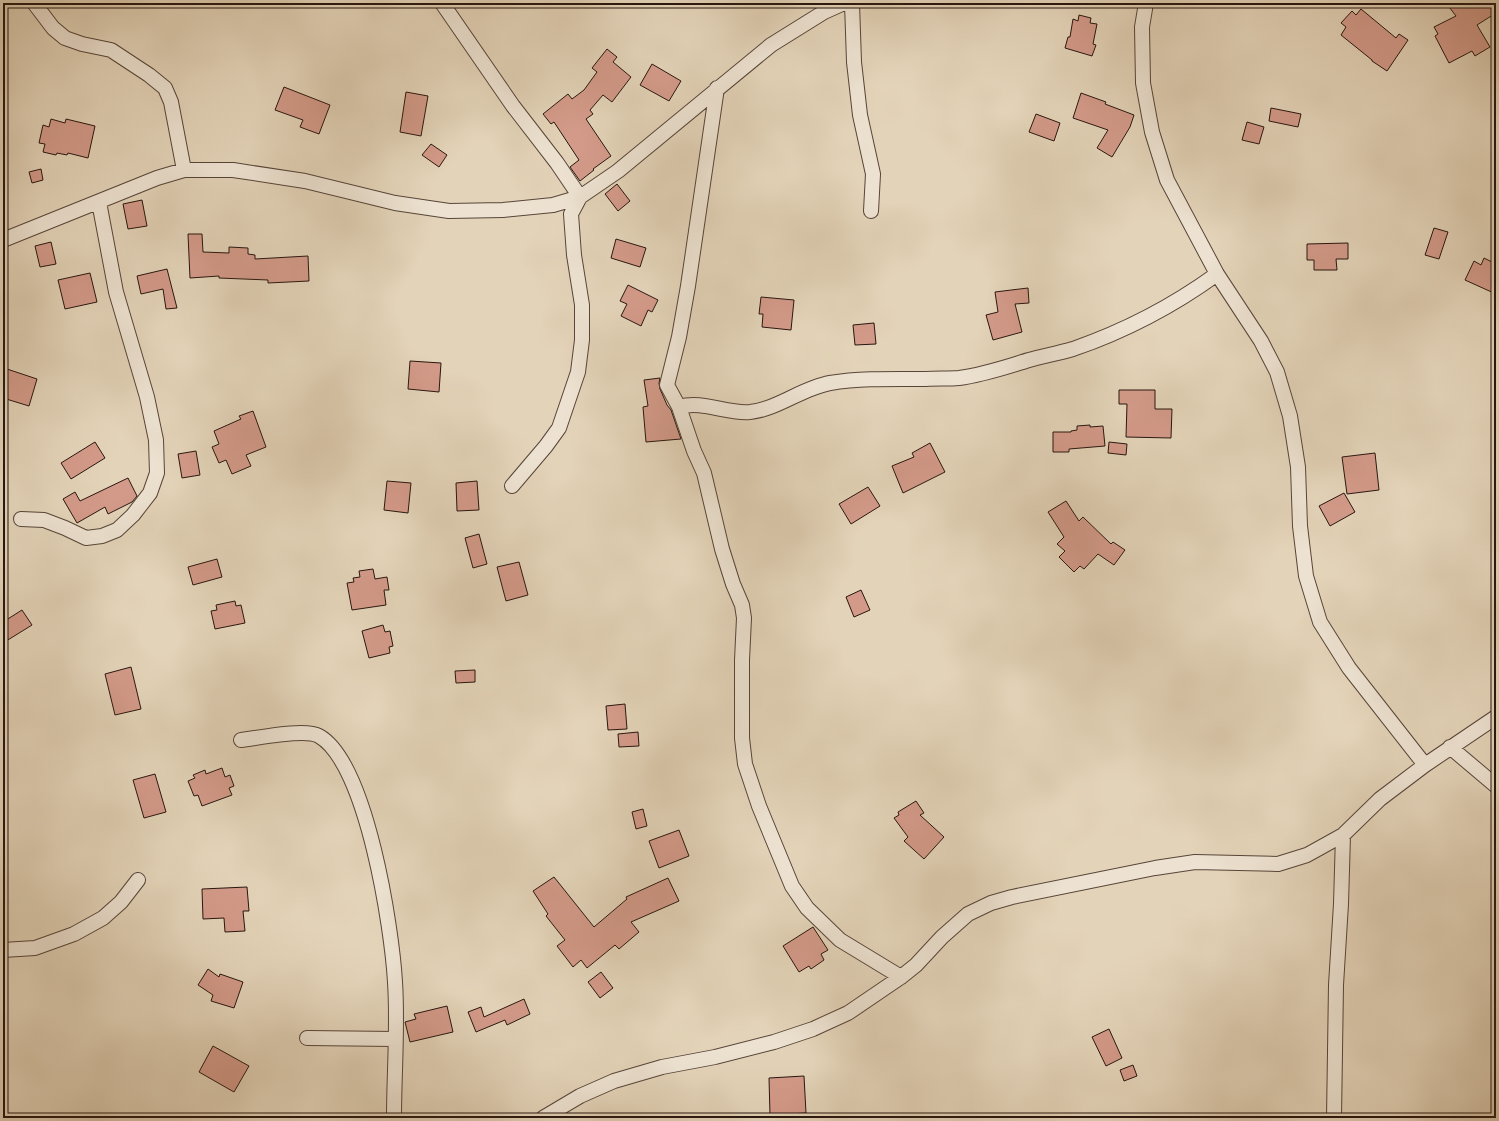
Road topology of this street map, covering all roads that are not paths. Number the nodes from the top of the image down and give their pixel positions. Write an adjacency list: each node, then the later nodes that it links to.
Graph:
1 (34, 3): 7 (street)
2 (442, 3): 8 (street)
3 (844, 3): 6 (street)
4 (852, 3): 10 (street)
5 (1146, 3): 12 (street)
6 (717, 88): 8 (street); 13 (street)
7 (184, 170): 8 (street); 9 (street)
8 (580, 197): 14 (street)
9 (99, 202): 11 (street); 15 (street)
10 (871, 211)
11 (3, 240)
12 (1217, 274): 13 (street); 19 (street)
13 (679, 407): 24 (street)
14 (512, 486)
15 (21, 519)
16 (1496, 717): 18 (street)
17 (241, 740): 26 (street)
18 (1450, 747): 19 (street); 20 (street)
19 (1424, 765): 21 (street)
20 (1496, 786)
21 (1343, 835): 24 (street); 29 (street)
22 (138, 880): 23 (street)
23 (3, 950)
24 (901, 977): 28 (street)
25 (306, 1038): 26 (street)
26 (395, 1039): 27 (street)
27 (394, 1118)
28 (543, 1118)
29 (1334, 1118)

